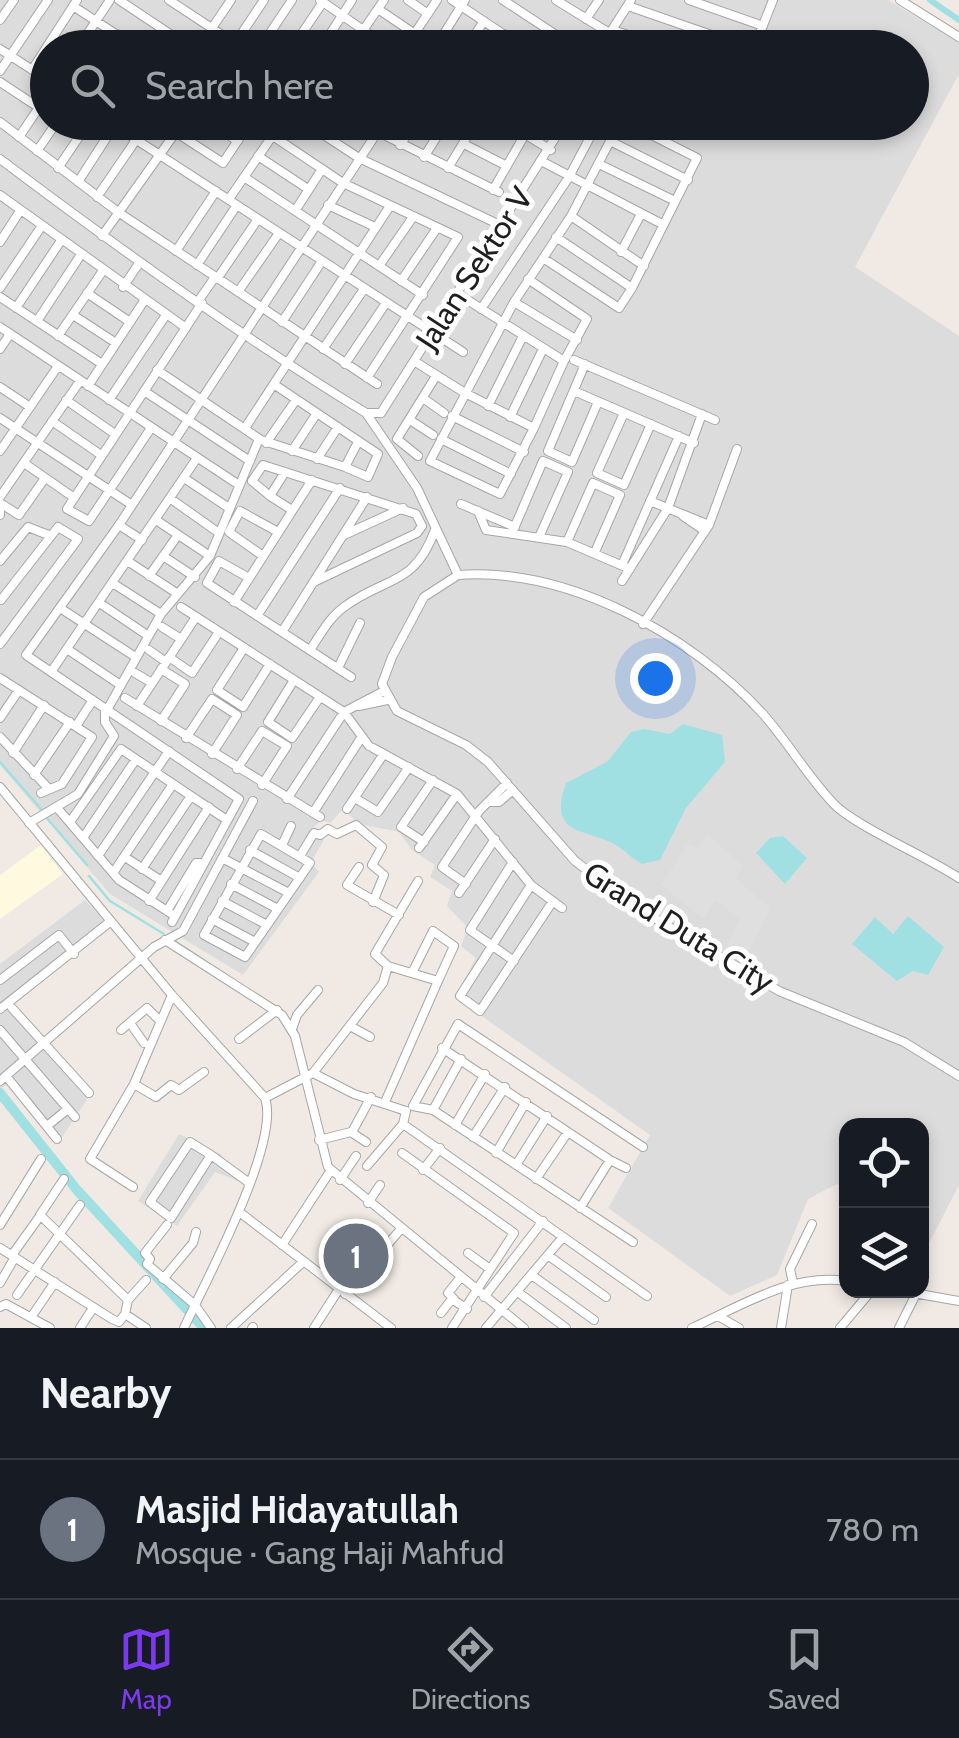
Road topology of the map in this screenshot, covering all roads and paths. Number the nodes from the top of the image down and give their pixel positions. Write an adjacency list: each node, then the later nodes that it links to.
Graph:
1 (48, 0): 57 (street)
2 (110, 0): 31 (street)
3 (119, 0): 38 (street)
4 (231, 0): 34 (street)
5 (264, 0): 40 (street)
6 (292, 0): 41 (street)
7 (352, 0): 28 (street)
8 (384, 0): 26 (street)
9 (408, 0): 27 (street)
10 (437, 0): 27 (street)
11 (452, 0): 23 (street)
12 (503, 0): 50 (street)
13 (556, 0): 24 (street)
14 (599, 0): 29 (street)
15 (688, 0): 21 (street)
16 (772, 0): 33 (street)
17 (900, 0): 55 (street)
18 (10, 1): 30 (street)
19 (171, 1): 34 (street)
20 (321, 1): 28 (street); 42 (street)
21 (702, 2): 33 (street)
22 (75, 3): 31 (street); 35 (street)
23 (463, 3): 32 (street); 47 (street)
24 (568, 3): 29 (street)
25 (629, 3): 52 (street); 53 (street)
26 (378, 9): 44 (street); 45 (street)
27 (428, 14): 46 (street)
28 (342, 15): 43 (street); 44 (street)
29 (586, 18): 51 (street)
30 (0, 20)
31 (96, 20): 36 (street); 37 (street)
32 (484, 20): 48 (street); 49 (street)
33 (762, 26): 54 (street)
34 (212, 28): 39 (street)
35 (58, 30)
36 (90, 30)
37 (111, 30)
38 (164, 30)
39 (215, 30)
40 (246, 30)
41 (272, 30)
42 (303, 30)
43 (332, 30)
44 (362, 30)
45 (408, 30)
46 (417, 30)
47 (446, 30)
48 (478, 30)
49 (498, 30)
50 (549, 30)
51 (607, 30)
52 (612, 30)
53 (702, 30)
54 (760, 30)
55 (959, 37)
56 (0, 48): 57 (street)
57 (11, 56): 58 (street); 59 (street)
58 (30, 69)
59 (0, 71)
60 (0, 82): 61 (street)
61 (30, 102)
62 (30, 119): 64 (street)
63 (0, 122): 64 (street)
64 (18, 137): 90 (street)
65 (45, 140): 90 (street)
66 (77, 140): 99 (street)
67 (103, 140): 105 (street)
68 (131, 140): 111 (street)
69 (135, 140): 91 (street)
70 (171, 140): 91 (street)
71 (187, 140): 85 (street)
72 (269, 140): 92 (street)
73 (278, 140): 101 (street)
74 (332, 140): 94 (street)
75 (372, 140): 94 (street)
76 (388, 140): 88 (street)
77 (404, 140): 88 (street)
78 (435, 140): 93 (street)
79 (466, 140): 87 (street)
80 (521, 140): 98 (street)
81 (535, 140): 89 (street)
82 (556, 140): 89 (street, Jalan Sektor V)
83 (589, 140): 103 (street)
84 (662, 140): 104 (street)
85 (238, 141)
86 (610, 141): 97 (street); 104 (street)
87 (464, 144): 98 (street); 100 (street)
88 (400, 146): 93 (street)
89 (551, 150): 96 (street, Jalan Sektor V)
90 (37, 151): 99 (street)
91 (159, 156): 109 (street); 118 (street)
92 (258, 156): 102 (street); 108 (street)
93 (424, 157): 100 (street)
94 (359, 158): 106 (street); 125 (street)
95 (0, 159): 130 (street)
96 (543, 162): 103 (street); 125 (street, Jalan Sektor V)
97 (599, 164): 107 (street); 112 (street)
98 (506, 166): 100 (street)
99 (58, 168): 105 (street)
100 (448, 168)
101 (322, 169): 106 (street); 108 (street)
102 (244, 177): 113 (street); 117 (street)
103 (570, 177): 107 (street); 166 (street)
104 (688, 180): 112 (street)
105 (78, 182): 111 (street)
106 (343, 183): 114 (street); 115 (street)
107 (585, 186): 119 (street); 120 (street)
108 (308, 189): 117 (street)
109 (216, 191): 113 (street); 135 (street)
110 (0, 195): 116 (street)
111 (97, 197): 118 (street)
112 (676, 201): 123 (street)
113 (233, 202): 122 (street); 142 (street)
114 (328, 205): 124 (street); 127 (street)
115 (390, 206): 121 (street); 127 (street)
116 (20, 211): 126 (street); 132 (street)
117 (295, 211): 124 (street)
118 (118, 212): 130 (street); 135 (street)
119 (641, 214): 123 (street); 137 (street)
120 (571, 216): 131 (street); 137 (street)
121 (413, 217): 128 (street); 143 (street)
122 (258, 219): 129 (street); 147 (street)
123 (662, 224): 144 (street)
124 (315, 225): 134 (street); 136 (street)
125 (502, 226): 156 (street, Jalan Sektor V)
126 (41, 227): 133 (street); 151 (street)
127 (375, 227): 136 (street)
128 (436, 228): 148 (street); 157 (street)
129 (280, 233): 134 (street); 154 (street)
130 (102, 236): 141 (street)
131 (556, 236): 139 (street); 152 (street)
132 (1, 237)
133 (60, 242): 138 (street); 164 (street)
134 (300, 247): 140 (street); 165 (street)
135 (176, 251): 142 (street)
136 (358, 252): 143 (street); 146 (street)
137 (621, 252): 144 (street)
138 (80, 256): 145 (street); 171 (street)
139 (543, 258): 149 (street); 158 (street)
140 (322, 261): 146 (street); 174 (street)
141 (140, 262): 150 (street); 161 (street)
142 (197, 265): 147 (street)
143 (379, 266): 148 (street)
144 (644, 266): 152 (street)
145 (102, 272): 150 (street); 155 (street)
146 (344, 276): 153 (street); 181 (street)
147 (216, 278): 154 (street); 161 (street)
148 (401, 280): 157 (street)
149 (528, 280): 162 (street); 169 (street)
150 (123, 287): 160 (street)
151 (0, 288)
152 (632, 288): 158 (street)
153 (364, 289): 163 (street); 186 (street)
154 (238, 292): 165 (street)
155 (87, 294): 167 (street); 173 (street)
156 (458, 294): 166 (street); 179 (street, Jalan Sektor V)
157 (423, 295): 170 (street)
158 (597, 295): 169 (street)
159 (0, 297): 164 (street)
160 (144, 302): 168 (street); 173 (street)
161 (200, 302): 176 (street); 177 (street)
162 (514, 302): 172 (street); 183 (street)
163 (386, 303): 170 (street); 193 (street)
164 (16, 308): 171 (street)
165 (260, 308): 174 (street); 177 (street)
166 (481, 309): 172 (street)
167 (73, 315): 180 (street); 184 (street)
168 (166, 316): 176 (street); 209 (street)
169 (586, 317): 183 (street)
170 (408, 318): 179 (street); 198 (street)
171 (37, 321): 180 (street)
172 (500, 321): 182 (street); 205 (street)
173 (130, 322): 184 (street)
174 (282, 322): 181 (street)
175 (0, 327): 178 (street)
176 (186, 328): 196 (street)
177 (245, 332): 191 (street); 207 (street)
178 (10, 334): 185 (street); 195 (street)
179 (432, 334): 188 (street); 190 (street, Jalan Sektor V)
180 (58, 336): 192 (street)
181 (304, 336): 186 (street); 191 (street)
182 (524, 336): 187 (street); 213 (street)
183 (576, 340): 189 (street)
184 (116, 343): 192 (street)
185 (0, 349)
186 (323, 349): 193 (street)
187 (543, 349): 189 (street); 221 (street)
188 (463, 352)
189 (569, 360): 194 (street); 232 (street)
190 (414, 361): 197 (street); 216 (street, Jalan Sektor V)
191 (291, 362): 201 (street); 214 (street)
192 (102, 364): 199 (street)
193 (345, 364): 198 (street)
194 (585, 364): 204 (street); 220 (street)
195 (58, 366): 199 (street); 212 (street)
196 (158, 370): 203 (street); 207 (street)
197 (436, 376): 205 (street); 206 (street)
198 (367, 378): 200 (street)
199 (84, 383): 208 (street); 209 (street)
200 (376, 384)
201 (275, 385): 210 (street); 231 (street)
202 (0, 387): 212 (street)
203 (144, 391): 218 (street); 223 (street)
204 (574, 391): 211 (street); 211 (street)
205 (465, 394): 213 (street); 219 (street)
206 (423, 398): 219 (street); 224 (street)
207 (203, 399): 223 (street); 231 (street)
208 (66, 400): 226 (street); 233 (street)
209 (109, 400): 218 (street)
210 (296, 400): 215 (street); 237 (street)
211 (598, 402): 217 (street)
212 (30, 406): 229 (street)
213 (488, 406): 221 (street)
214 (366, 412): 216 (street); 236 (street)
215 (317, 413): 228 (street); 244 (street)
216 (380, 413): 236 (street)
217 (624, 413): 227 (street); 227 (street)
218 (128, 414): 230 (street); 233 (street)
219 (448, 414): 235 (street); 245 (street)
220 (702, 414): 225 (street); 241 (street)
221 (510, 417): 232 (street)
222 (0, 418): 229 (street)
223 (188, 420): 240 (street); 250 (street)
224 (410, 420): 235 (street); 247 (street)
225 (716, 420)
226 (52, 421): 239 (street); 246 (street)
227 (651, 424): 234 (street)
228 (338, 427): 238 (street); 249 (street)
229 (16, 428): 239 (street); 242 (street)
230 (151, 428): 240 (street); 261 (street)
231 (245, 428): 237 (street)
232 (534, 428): 245 (street)
233 (115, 434): 246 (street)
234 (679, 436): 241 (street); 267 (street)
235 (436, 437): 254 (street); 254 (street)
236 (382, 438): 277 (street)
237 (263, 441): 244 (street); 250 (street)
238 (358, 442): 252 (street); 252 (street)
239 (37, 443): 251 (street); 255 (street)
240 (173, 443): 248 (street); 269 (street)
241 (694, 443): 272 (street)
242 (0, 450)
243 (737, 450): 276 (street)
244 (292, 451): 249 (street)
245 (524, 452): 254 (street)
246 (102, 455): 255 (street)
247 (418, 456)
248 (198, 458): 257 (street); 259 (street)
249 (317, 459): 252 (street)
250 (250, 461): 259 (street)
251 (24, 463): 256 (street); 266 (street)
252 (345, 466)
253 (286, 472): 258 (street); 262 (street); 262 (street)
254 (511, 474)
255 (87, 477): 261 (street); 263 (street)
256 (45, 478): 263 (street); 266 (street)
257 (184, 478): 265 (street); 270 (street)
258 (312, 480): 260 (street); 273 (street)
259 (239, 485): 270 (street)
260 (340, 488): 264 (street); 311 (street)
261 (109, 491): 263 (street); 269 (street)
262 (270, 496): 273 (street)
263 (73, 497)
264 (367, 497): 271 (street); 282 (street)
265 (170, 499): 274 (street); 280 (street)
266 (0, 500)
267 (650, 501): 272 (street); 295 (street)
268 (462, 504): 278 (street)
269 (132, 505): 275 (street)
270 (229, 508): 280 (street)
271 (403, 508): 282 (street); 300 (street)
272 (668, 508): 276 (street); 295 (street)
273 (292, 510): 279 (street)
274 (156, 520): 281 (street); 285 (street)
275 (119, 524): 285 (street); 308 (street)
276 (707, 528): 315 (street)
277 (435, 530): 287 (street); 292 (street)
278 (514, 530): 283 (street); 283 (street)
279 (278, 532): 291 (street); 291 (street)
280 (219, 533): 290 (street)
281 (178, 535): 289 (street); 290 (street)
282 (344, 535): 300 (street)
283 (540, 535): 286 (street)
284 (51, 536): 293 (street); 304 (street); 310 (street)
285 (142, 540): 294 (street)
286 (567, 542): 288 (street); 288 (street)
287 (446, 550): 292 (street); 297 (street)
288 (595, 552): 295 (street)
289 (163, 556): 296 (street); 298 (street)
290 (210, 556): 298 (street)
291 (263, 556): 299 (street)
292 (425, 558): 325 (street)
293 (0, 561)
294 (128, 562): 296 (street); 302 (street)
295 (626, 567): 301 (street)
296 (149, 576): 303 (street)
297 (458, 576): 315 (street); 340 (street)
298 (196, 577): 303 (street)
299 (249, 578): 305 (street); 305 (street)
300 (316, 580): 318 (street)
301 (622, 581)
302 (114, 584): 306 (street); 309 (street)
303 (178, 594): 309 (street)
304 (1, 600): 310 (street)
305 (234, 602): 311 (street)
306 (100, 604): 314 (street); 319 (street)
307 (181, 607): 312 (street)
308 (60, 608): 314 (street); 326 (street)
309 (160, 614): 319 (street)
310 (21, 616): 320 (street)
311 (258, 616): 318 (street)
312 (196, 617): 317 (street); 321 (street)
313 (360, 623): 331 (street)
314 (86, 624): 323 (street); 327 (street)
315 (643, 624): 395 (street)
316 (162, 627): 321 (street)
317 (219, 632): 322 (street); 328 (street)
318 (282, 632): 325 (street)
319 (147, 635): 327 (street)
320 (2, 637)
321 (181, 639): 328 (street)
322 (244, 648): 329 (street); 329 (street)
323 (67, 650): 332 (street); 337 (street)
324 (148, 650): 328 (street)
325 (310, 650): 331 (street)
326 (26, 655): 330 (street); 332 (street)
327 (134, 656): 337 (street)
328 (165, 663): 338 (street); 349 (street)
329 (270, 664): 336 (street)
330 (18, 668)
331 (338, 668): 334 (street)
332 (52, 672): 343 (street)
333 (135, 673): 338 (street)
334 (352, 677)
335 (0, 678): 339 (street)
336 (294, 680): 341 (street); 341 (street)
337 (119, 684): 346 (street)
338 (152, 684): 345 (street)
339 (19, 690): 344 (street); 348 (street)
340 (386, 695): 347 (street); 366 (street, Grand Duta City)
341 (320, 696): 347 (street)
342 (125, 698): 345 (street)
343 (93, 700): 346 (street); 350 (street)
344 (44, 705): 350 (street); 355 (street)
345 (137, 706): 349 (street)
346 (106, 709): 354 (street); 378 (street)
347 (344, 712): 353 (street); 370 (street)
348 (0, 718)
349 (161, 721): 352 (street)
350 (73, 724): 362 (street); 362 (street)
351 (0, 737): 355 (street)
352 (186, 738): 356 (street); 356 (street)
353 (361, 738): 357 (street); 370 (street)
354 (168, 751): 361 (street); 377 (street)
355 (13, 753): 362 (street)
356 (212, 754): 360 (street)
357 (383, 755): 359 (street); 371 (street)
358 (136, 760): 361 (street); 379 (street); 381 (street)
359 (408, 768): 363 (street); 371 (street)
360 (237, 770): 365 (street); 365 (street)
361 (154, 771): 364 (street); 385 (street)
362 (34, 775)
363 (433, 780): 368 (street); 368 (street)
364 (174, 784): 369 (street); 387 (street)
365 (262, 784): 370 (street)
366 (510, 787): 376 (street); 449 (street, Grand Duta City)
367 (0, 788): 378 (street)
368 (456, 794): 376 (street)
369 (191, 796): 373 (street); 392 (street)
370 (287, 798)
371 (355, 798): 374 (street)
372 (253, 801): 388 (street)
373 (208, 807): 377 (street); 396 (street)
374 (348, 809)
375 (59, 810): 379 (street)
376 (476, 816): 382 (street); 399 (street)
377 (228, 820): 403 (street)
378 (29, 822): 411 (street)
379 (70, 822): 381 (street)
380 (291, 826): 383 (street)
381 (83, 838): 385 (street)
382 (494, 839): 389 (street); 399 (street)
383 (282, 845): 384 (street); 386 (street)
384 (250, 850): 391 (street); 394 (street)
385 (98, 856): 393 (street)
386 (300, 856): 394 (street); 406 (street)
387 (125, 857): 392 (street); 393 (street)
388 (222, 858): 391 (street); 413 (street)
389 (513, 862): 400 (street); 417 (street)
390 (360, 867): 406 (street)
391 (241, 868): 398 (street); 401 (street)
392 (142, 869): 396 (street)
393 (113, 874): 403 (street)
394 (300, 878): 401 (street)
395 (959, 878)
396 (160, 880): 403 (street)
397 (418, 881): 409 (street)
398 (232, 884): 405 (street); 408 (street)
399 (466, 884): 402 (street)
400 (531, 884): 404 (street); 417 (street)
401 (288, 893): 408 (street)
402 (459, 893)
403 (148, 900)
404 (553, 901): 407 (street); 420 (street)
405 (222, 902): 410 (street); 412 (street)
406 (373, 902): 409 (street)
407 (562, 908)
408 (278, 910): 412 (street)
409 (399, 915): 421 (street)
410 (212, 919): 414 (street); 416 (street)
411 (111, 921): 418 (street); 419 (street)
412 (267, 925): 416 (street)
413 (186, 926): 414 (street); 415 (street)
414 (204, 935): 416 (street)
415 (165, 940): 419 (street); 429 (street)
416 (255, 942)
417 (491, 945): 420 (street); 420 (street)
418 (74, 954): 423 (street); 428 (street)
419 (142, 958): 426 (street); 439 (street)
420 (514, 961)
421 (388, 966): 422 (street); 432 (street)
422 (412, 973): 424 (street); 424 (street)
423 (0, 980)
424 (438, 981): 456 (street)
425 (318, 990): 433 (street)
426 (172, 995): 430 (street); 444 (street)
427 (12, 1008): 439 (street)
428 (0, 1009)
429 (277, 1010): 433 (street); 437 (street)
430 (158, 1020): 431 (street); 451 (street)
431 (130, 1022): 435 (street); 440 (street)
432 (350, 1026): 436 (street); 446 (street)
433 (292, 1029): 446 (street)
434 (0, 1030): 438 (street)
435 (121, 1030)
436 (370, 1038)
437 (239, 1039)
438 (4, 1043): 443 (street)
439 (44, 1043): 443 (street); 453 (street)
440 (144, 1044)
441 (442, 1048): 442 (street); 459 (street); 472 (street)
442 (461, 1059): 447 (street); 460 (street)
443 (25, 1060): 450 (street); 458 (street)
444 (234, 1067): 448 (street); 455 (street)
445 (204, 1072): 451 (street)
446 (309, 1074): 454 (street); 455 (street); 470 (street)
447 (485, 1074): 452 (street); 464 (street)
448 (227, 1075)
449 (959, 1076)
450 (3, 1077): 465 (street)
451 (134, 1084): 490 (street)
452 (505, 1088): 457 (street); 468 (street)
453 (88, 1093)
454 (371, 1097): 456 (street); 466 (street)
455 (265, 1098): 488 (street)
456 (385, 1102): 459 (street)
457 (526, 1102): 461 (street); 476 (street)
458 (68, 1109): 462 (street); 465 (street)
459 (409, 1109): 460 (street); 463 (street)
460 (432, 1110): 464 (street)
461 (547, 1116): 467 (street); 481 (street)
462 (75, 1117)
463 (404, 1124): 473 (street); 478 (street)
464 (455, 1125): 468 (street)
465 (47, 1126): 469 (street)
466 (351, 1132): 470 (street); 471 (street)
467 (568, 1132): 480 (street); 487 (street)
468 (473, 1137): 476 (street)
469 (58, 1139)
470 (319, 1140): 483 (street)
471 (366, 1142)
472 (643, 1147)
473 (440, 1148): 484 (street); 496 (street)
474 (348, 1149): 478 (street)
475 (402, 1153): 484 (street)
476 (496, 1153): 481 (street)
477 (211, 1156): 477 (street); 488 (street)
478 (356, 1156): 485 (street)
479 (41, 1159): 497 (street)
480 (610, 1160): 482 (street); 493 (street)
481 (516, 1165): 487 (street)
482 (626, 1168)
483 (331, 1170): 485 (street); 505 (street)
484 (423, 1170): 511 (street)
485 (342, 1177): 491 (street)
486 (64, 1179): 495 (street)
487 (536, 1179): 493 (street)
488 (248, 1182): 494 (street)
489 (380, 1186): 491 (street)
490 (134, 1187)
491 (368, 1204): 500 (street)
492 (80, 1205): 501 (street)
493 (580, 1208): 504 (street)
494 (242, 1214): 505 (street); 538 (street)
495 (40, 1216): 501 (street); 508 (street)
496 (543, 1221): 503 (street); 525 (street)
497 (1, 1222)
498 (812, 1224): 520 (street)
499 (167, 1225): 514 (street)
500 (400, 1230): 515 (street); 522 (street)
501 (60, 1232): 512 (street); 532 (street)
502 (196, 1232): 514 (street)
503 (563, 1237): 509 (street); 526 (street)
504 (634, 1242)
505 (282, 1245): 510 (street)
506 (0, 1248): 508 (street)
507 (468, 1252): 511 (street)
508 (13, 1256): 512 (street); 519 (street)
509 (549, 1256): 513 (street); 528 (street)
510 (303, 1262): 522 (street); 552 (street)
511 (490, 1269): 521 (street)
512 (34, 1270): 518 (street); 524 (street)
513 (533, 1276): 523 (street); 544 (street)
514 (164, 1278): 538 (street)
515 (460, 1278): 521 (street); 531 (street)
516 (146, 1280): 532 (street)
517 (839, 1280): 520 (street)
518 (54, 1282): 535 (street); 539 (street)
519 (0, 1283)
520 (791, 1284): 542 (street); 561 (street)
521 (476, 1288): 525 (street); 536 (street)
522 (342, 1292): 553 (street); 554 (street)
523 (519, 1293): 537 (street); 558 (street)
524 (17, 1295)
525 (485, 1296): 537 (street)
526 (647, 1296)
527 (929, 1296): 533 (street)
528 (606, 1297)
529 (866, 1298): 545 (street)
530 (914, 1298): 562 (street)
531 (454, 1299): 536 (street); 541 (street)
532 (128, 1300): 540 (street)
533 (959, 1301)
534 (0, 1307): 546 (street)
535 (93, 1308): 543 (street); 547 (street)
536 (467, 1309): 555 (street)
537 (502, 1309): 556 (street); 557 (street)
538 (192, 1310): 550 (street); 551 (street)
539 (34, 1312)
540 (124, 1314): 543 (street); 549 (street)
541 (441, 1314)
542 (718, 1316): 559 (street); 560 (street)
543 (112, 1319): 548 (street)
544 (594, 1320)
545 (845, 1326)
546 (50, 1328)
547 (80, 1328)
548 (106, 1328)
549 (146, 1328)
550 (184, 1328)
551 (211, 1328)
552 (231, 1328)
553 (314, 1328)
554 (391, 1328)
555 (452, 1328)
556 (486, 1328)
557 (524, 1328)
558 (566, 1328)
559 (692, 1328)
560 (740, 1328)
561 (782, 1328)
562 (899, 1328)

